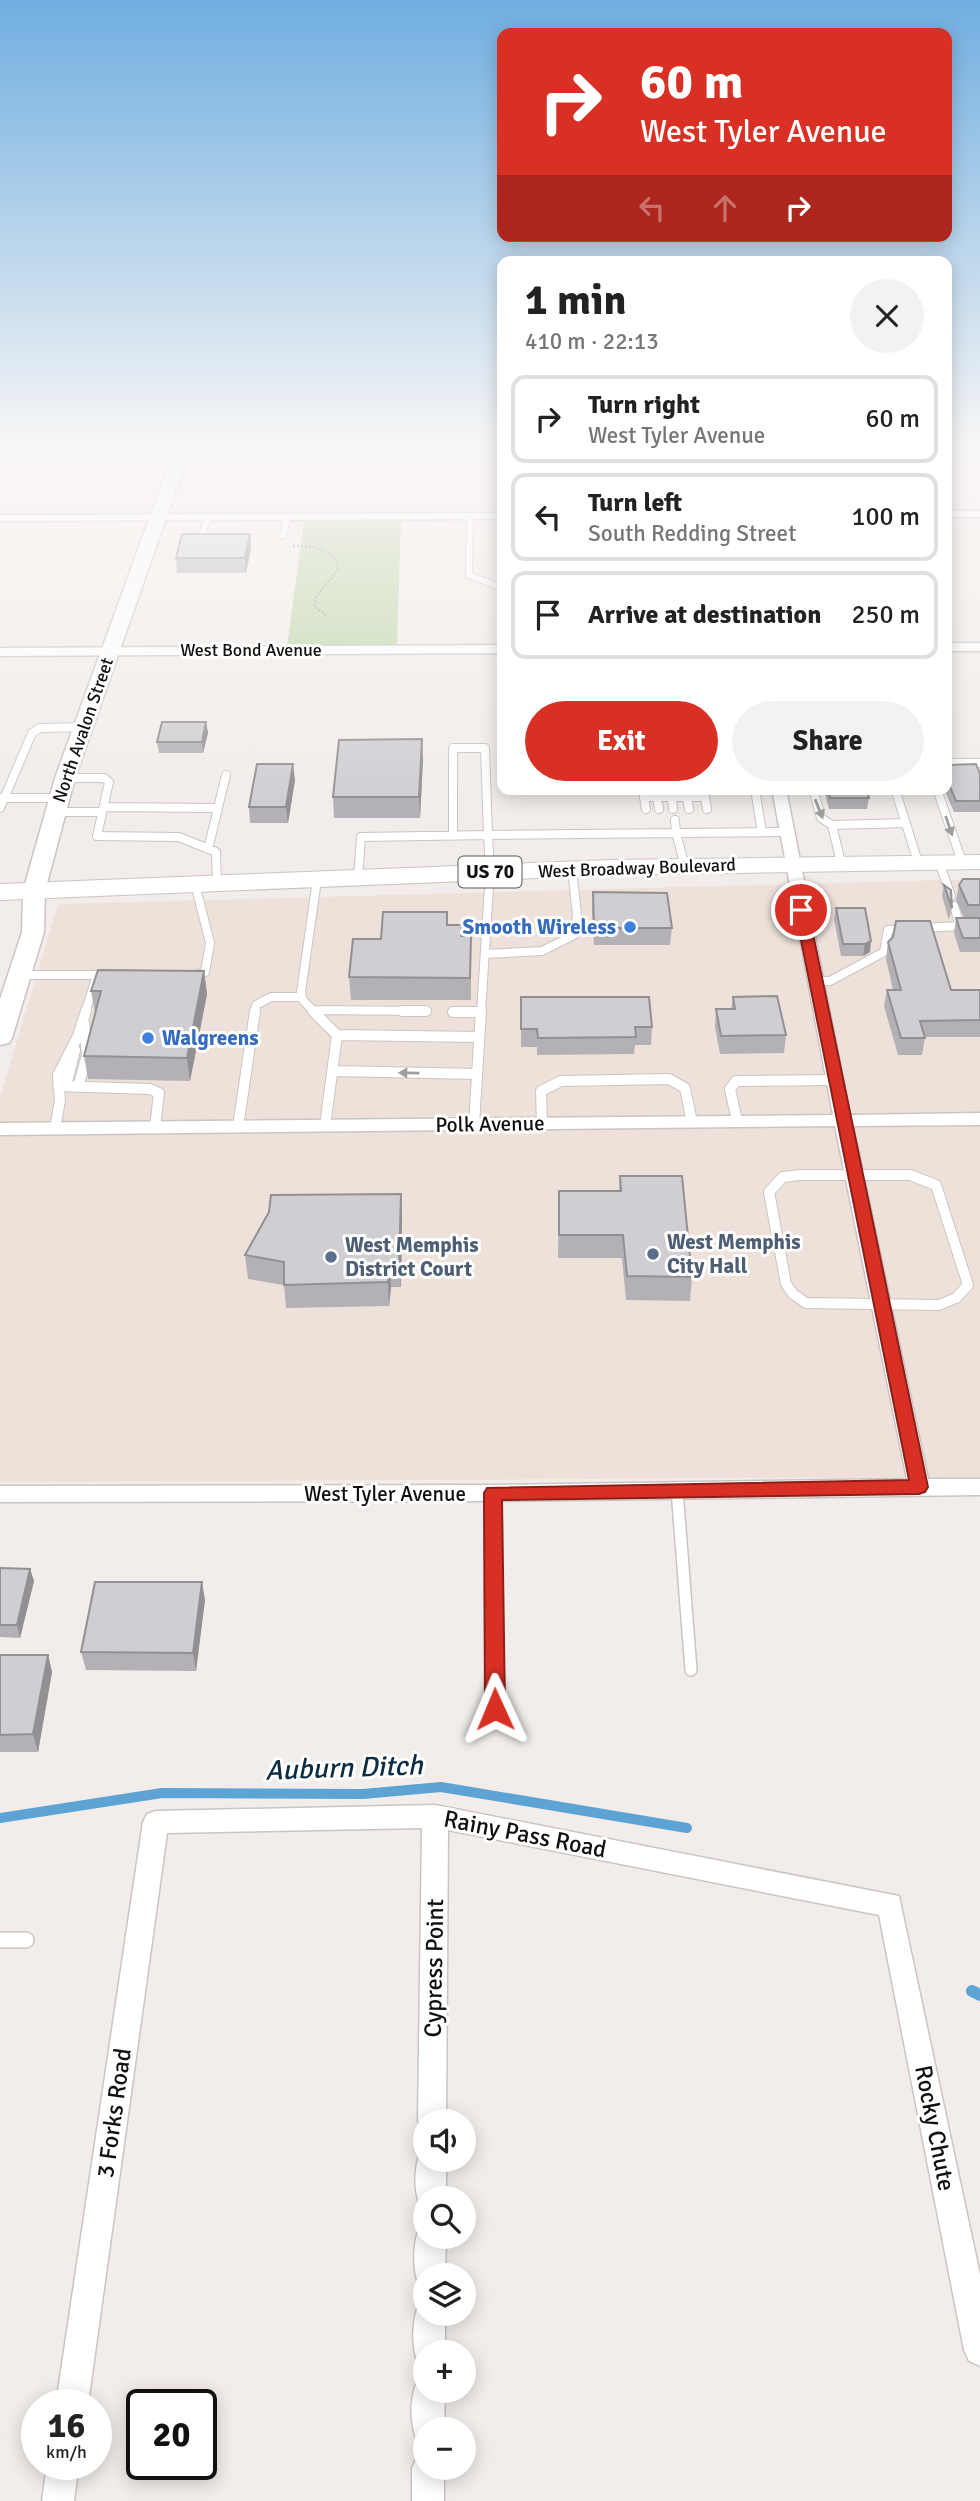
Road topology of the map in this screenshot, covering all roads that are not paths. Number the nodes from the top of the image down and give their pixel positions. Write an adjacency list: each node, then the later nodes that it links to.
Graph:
1 (140, 570): 7 (street, North Avalon Street)
2 (469, 570): 3 (lane)
3 (497, 587)
4 (952, 647): 5 (street)
5 (980, 647)
6 (497, 649): 7 (street, West Bond Avenue)
7 (111, 650): 8 (street, West Bond Avenue); 9 (street, North Avalon Street)
8 (0, 652)
9 (84, 727): 13 (street, North Avalon Street); 24 (lane)
10 (952, 763): 11 (lane)
11 (980, 763)
12 (226, 775): 27 (lane)
13 (65, 778): 25 (street, North Avalon Street); 33 (lane)
14 (664, 795): 22 (lane)
15 (671, 795): 30 (lane)
16 (679, 795): 23 (lane)
17 (756, 795): 42 (lane)
18 (780, 795): 43 (street)
19 (815, 795): 40 (lane, one-way to 40)
20 (897, 795): 39 (lane)
21 (938, 795): 51 (lane, one-way to 51)
22 (657, 797): 28 (lane); 29 (lane)
23 (687, 797): 31 (lane); 32 (lane)
24 (2, 798): 25 (lane); 26 (lane)
25 (57, 805): 33 (lane); 60 (street, North Avalon Street)
26 (0, 808)
27 (216, 808): 33 (lane); 50 (lane)
28 (646, 809)
29 (659, 809)
30 (673, 809)
31 (689, 809)
32 (707, 809)
33 (103, 810): 50 (lane)
34 (647, 820): 44 (lane)
35 (660, 820): 45 (lane)
36 (674, 820): 46 (lane)
37 (709, 820): 41 (lane)
38 (691, 821): 47 (lane)
39 (906, 823): 40 (lane); 51 (lane)
40 (832, 825): 53 (lane)
41 (711, 832): 42 (lane); 47 (lane)
42 (762, 832): 43 (lane)
43 (786, 832): 52 (street)
44 (649, 833): 45 (lane); 48 (lane)
45 (662, 833): 46 (lane)
46 (676, 833): 47 (lane); 54 (lane)
47 (693, 833)
48 (488, 835): 49 (lane); 49 (lane); 56 (lane)
49 (453, 836): 57 (lane)
50 (208, 849): 59 (lane)
51 (950, 862): 53 (main road, West Broadway Boulevard / US 70); 62 (lane)
52 (792, 863): 53 (main road, West Broadway Boulevard / US 70); 54 (main road, West Broadway Boulevard / US 70); 71 (street)
53 (841, 863)
54 (685, 866): 55 (main road, West Broadway Boulevard / US 70)
55 (572, 869): 56 (main road, West Broadway Boulevard / US 70); 66 (lane)
56 (490, 872): 57 (main road, West Broadway Boulevard / US 70); 66 (lane)
57 (358, 878): 58 (main road, West Broadway Boulevard / US 70)
58 (317, 880): 59 (main road, West Broadway Boulevard / US 70); 72 (lane)
59 (206, 884): 60 (main road, West Broadway Boulevard / US 70); 70 (lane)
60 (34, 891): 61 (main road, West Broadway Boulevard / US 70); 67 (street, North Avalon Street)
61 (0, 892)
62 (951, 896)
63 (954, 906): 64 (lane)
64 (960, 926): 65 (lane); 71 (lane)
65 (970, 926)
66 (485, 954): 77 (lane)
67 (18, 975): 68 (lane); 73 (street, North Avalon Street)
68 (97, 975): 69 (lane); 78 (lane)
69 (110, 975)
70 (183, 976)
71 (815, 981): 85 (street)
72 (302, 997): 74 (lane); 95 (lane)
73 (5, 1003): 82 (street, North Avalon Street)
74 (313, 1010): 75 (lane); 80 (lane)
75 (426, 1011)
76 (453, 1012): 77 (lane)
77 (481, 1012): 81 (lane)
78 (84, 1019): 79 (lane); 87 (lane)
79 (78, 1035): 86 (lane); 86 (lane)
80 (337, 1035): 81 (lane); 83 (lane)
81 (480, 1037): 84 (lane)
82 (0, 1038)
83 (334, 1071): 84 (lane, one-way to 83); 94 (lane)
84 (477, 1074): 92 (lane)
85 (835, 1080): 89 (street); 90 (lane)
86 (62, 1086): 87 (lane); 98 (lane)
87 (78, 1087): 96 (lane)
88 (980, 1119): 89 (street, Polk Avenue)
89 (844, 1120): 90 (street, Polk Avenue); 99 (street)
90 (737, 1121): 91 (street, Polk Avenue)
91 (692, 1122): 93 (street, Polk Avenue); 93 (lane)
92 (474, 1124): 93 (street, Polk Avenue); 94 (street, Polk Avenue)
93 (542, 1124)
94 (325, 1126): 95 (street, Polk Avenue)
95 (238, 1127): 96 (street, Polk Avenue)
96 (155, 1128): 98 (street, Polk Avenue)
97 (0, 1129): 98 (street, Polk Avenue)
98 (55, 1129)
99 (853, 1175): 100 (street); 100 (lane); 100 (lane)
100 (881, 1305): 101 (street)
101 (919, 1487): 102 (street, West Tyler Avenue); 103 (street, West Tyler Avenue)
102 (980, 1487)
103 (677, 1490): 104 (street, West Tyler Avenue); 106 (lane)
104 (493, 1493): 105 (street, West Tyler Avenue); 107 (lane)
105 (0, 1494)
106 (691, 1670)
107 (495, 1709)
108 (435, 1816): 109 (street, Rainy Pass Road); 110 (street, Rainy Pass Road); 113 (street, Cypress Point)
109 (156, 1822): 115 (street, 3 Forks Road)
110 (890, 1905): 114 (street, Rocky Chute)
111 (0, 1940): 112 (lane)
112 (26, 1940)
113 (432, 2109)
114 (980, 2350)
115 (74, 2389)
116 (61, 2480): 118 (street)
117 (428, 2480): 119 (street)
118 (58, 2501)
119 (428, 2501)

